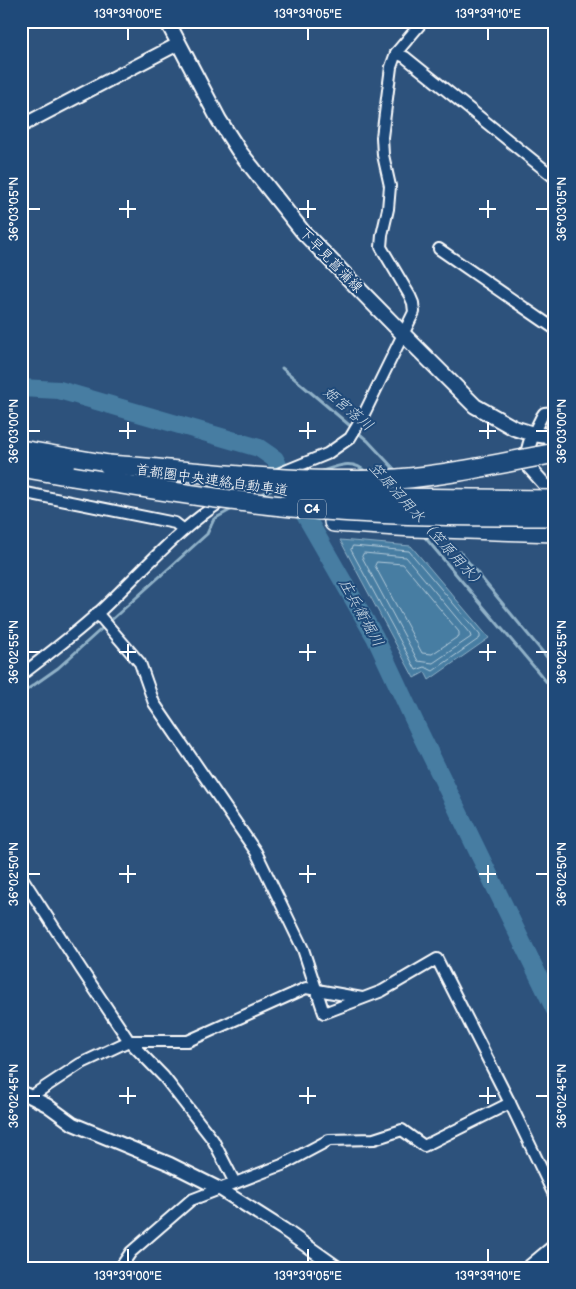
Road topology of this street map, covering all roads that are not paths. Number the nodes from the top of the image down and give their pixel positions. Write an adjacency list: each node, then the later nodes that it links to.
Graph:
1 (167, 21): 3 (main road, 下早見菖蒲線)
2 (423, 21): 4 (street)
3 (178, 44): 5 (street); 9 (main road, 下早見菖蒲線)
4 (396, 53): 6 (street); 9 (street)
5 (21, 126)
6 (555, 178)
7 (439, 249): 8 (street)
8 (555, 329)
9 (404, 335): 11 (main road, 下早見菖蒲線); 20 (street)
10 (555, 412): 11 (street)
11 (533, 434): 12 (main road, 下早見菖蒲線); 18 (street)
12 (555, 437)
13 (21, 450): 15 (highway, 首都圏中央連絡自動車道 / C4)
14 (555, 453): 15 (highway, bridge)
15 (109, 465): 18 (highway, 首都圏中央連絡自動車道 / C4, bridge)
16 (21, 467): 19 (highway, bridge)
17 (21, 492): 20 (street)
18 (555, 498)
19 (554, 528)
20 (184, 530): 21 (street)
21 (98, 613): 22 (street); 24 (street)
22 (21, 675)
23 (21, 876): 26 (street)
24 (316, 989): 25 (street); 25 (street); 26 (street)
25 (364, 998): 28 (street)
26 (130, 1041): 27 (street); 29 (street)
27 (24, 1095): 30 (street)
28 (510, 1103): 29 (street); 31 (street)
29 (236, 1183): 30 (street)
30 (220, 1189): 33 (street); 34 (street)
31 (555, 1197)
32 (555, 1248): 35 (main road)
33 (120, 1268)
34 (338, 1268)
35 (532, 1268)

